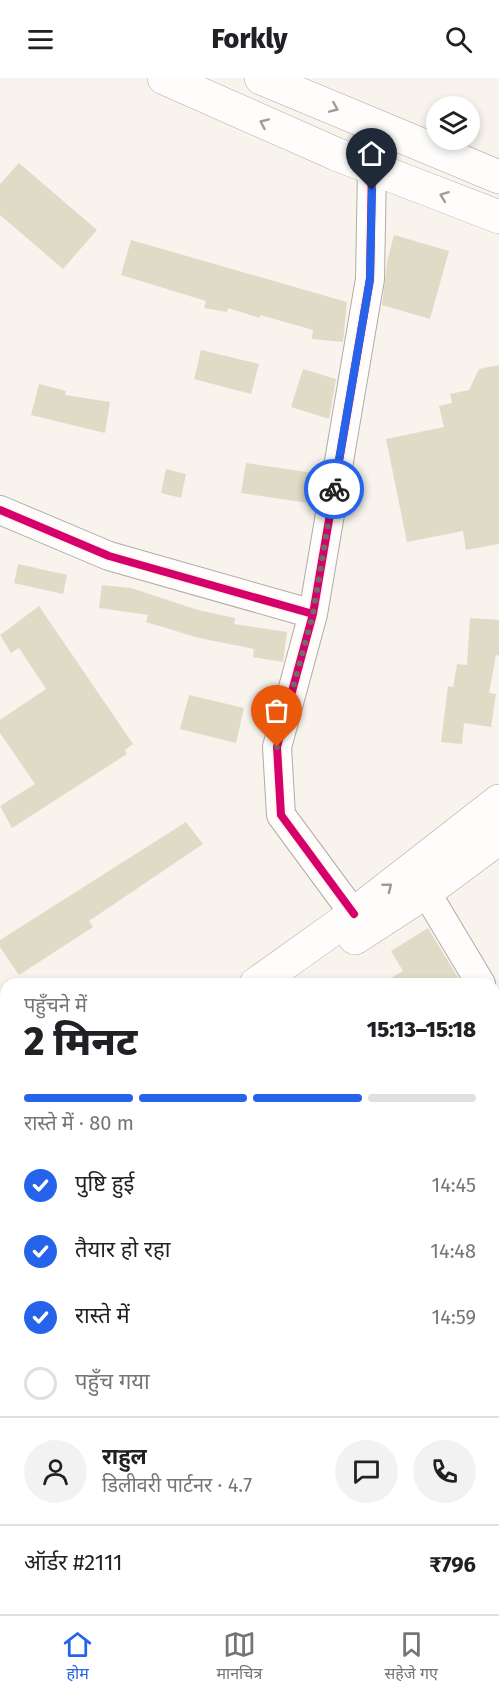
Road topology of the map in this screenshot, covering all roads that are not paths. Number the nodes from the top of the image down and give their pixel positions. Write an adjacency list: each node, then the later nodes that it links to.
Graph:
1 (164, 78): 3 (main road, one-way to 1)
2 (261, 78): 4 (main road, one-way to 4)
3 (372, 168): 5 (main road, one-way to 3); 7 (street)
4 (499, 177)
5 (499, 217)
6 (0, 510): 7 (street)
7 (313, 614): 11 (street)
8 (499, 801): 11 (main road, one-way to 8)
9 (499, 838): 10 (main road)
10 (426, 892): 13 (main road); 14 (street)
11 (354, 914): 12 (main road)
12 (264, 978)
13 (293, 978)
14 (477, 978)

